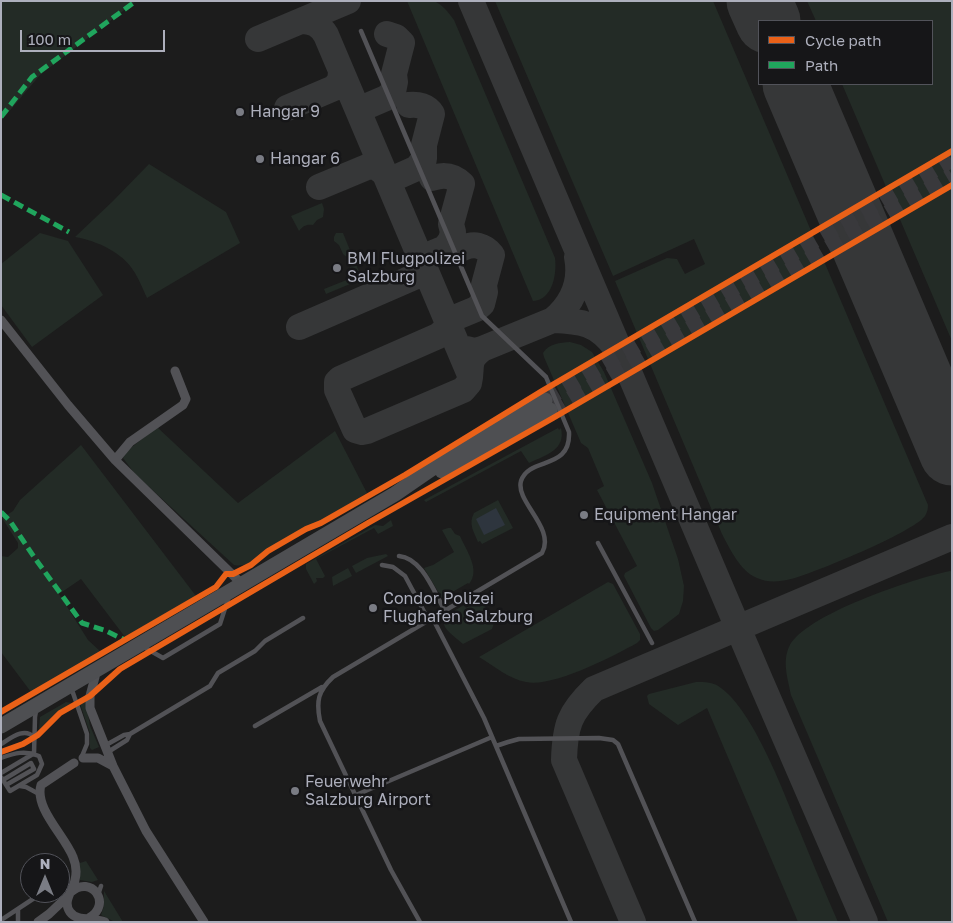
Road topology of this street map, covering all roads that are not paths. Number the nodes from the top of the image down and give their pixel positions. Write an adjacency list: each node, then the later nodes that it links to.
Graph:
1 (361, 31): 10 (lane)
2 (1, 320): 5 (street)
3 (175, 371): 5 (street)
4 (548, 405): 9 (main road)
5 (115, 460): 9 (street)
6 (598, 542): 13 (lane)
7 (399, 556): 10 (lane)
8 (382, 565): 12 (lane)
9 (236, 588): 14 (main road); 14 (lane)
10 (444, 610): 12 (lane)
11 (303, 618): 25 (lane)
12 (430, 618): 17 (lane); 22 (lane)
13 (652, 643)
14 (139, 644): 15 (main road)
15 (98, 673): 16 (main road); 25 (street)
16 (70, 686): 18 (main road); 27 (lane)
17 (323, 686): 20 (lane); 36 (lane)
18 (40, 703): 19 (main road); 21 (lane)
19 (1, 726)
20 (254, 726)
21 (34, 737): 23 (lane); 26 (lane)
22 (492, 737): 24 (lane); 36 (lane)
23 (1, 744)
24 (496, 746): 53 (lane); 54 (lane)
25 (107, 749): 30 (street)
26 (34, 754): 28 (lane); 31 (lane); 34 (lane)
27 (82, 757): 30 (street)
28 (1, 758)
29 (74, 763): 35 (street)
30 (113, 766): 51 (street)
31 (1, 773)
32 (2, 779): 33 (lane); 33 (lane)
33 (6, 786): 34 (lane)
34 (18, 786): 35 (lane)
35 (39, 794): 38 (street)
36 (356, 796): 52 (lane)
37 (101, 886): 39 (lane)
38 (70, 893): 39 (street)
39 (98, 896): 45 (street)
40 (28, 903): 43 (lane)
41 (60, 903): 48 (street)
42 (67, 903): 45 (street)
43 (18, 910): 44 (lane); 47 (lane)
44 (7, 919): 46 (lane)
45 (86, 919): 49 (street); 50 (street)
46 (1, 920)
47 (18, 922)
48 (38, 922)
49 (72, 922)
50 (105, 922)
51 (204, 922)
52 (420, 922)
53 (571, 922)
54 (695, 922)

